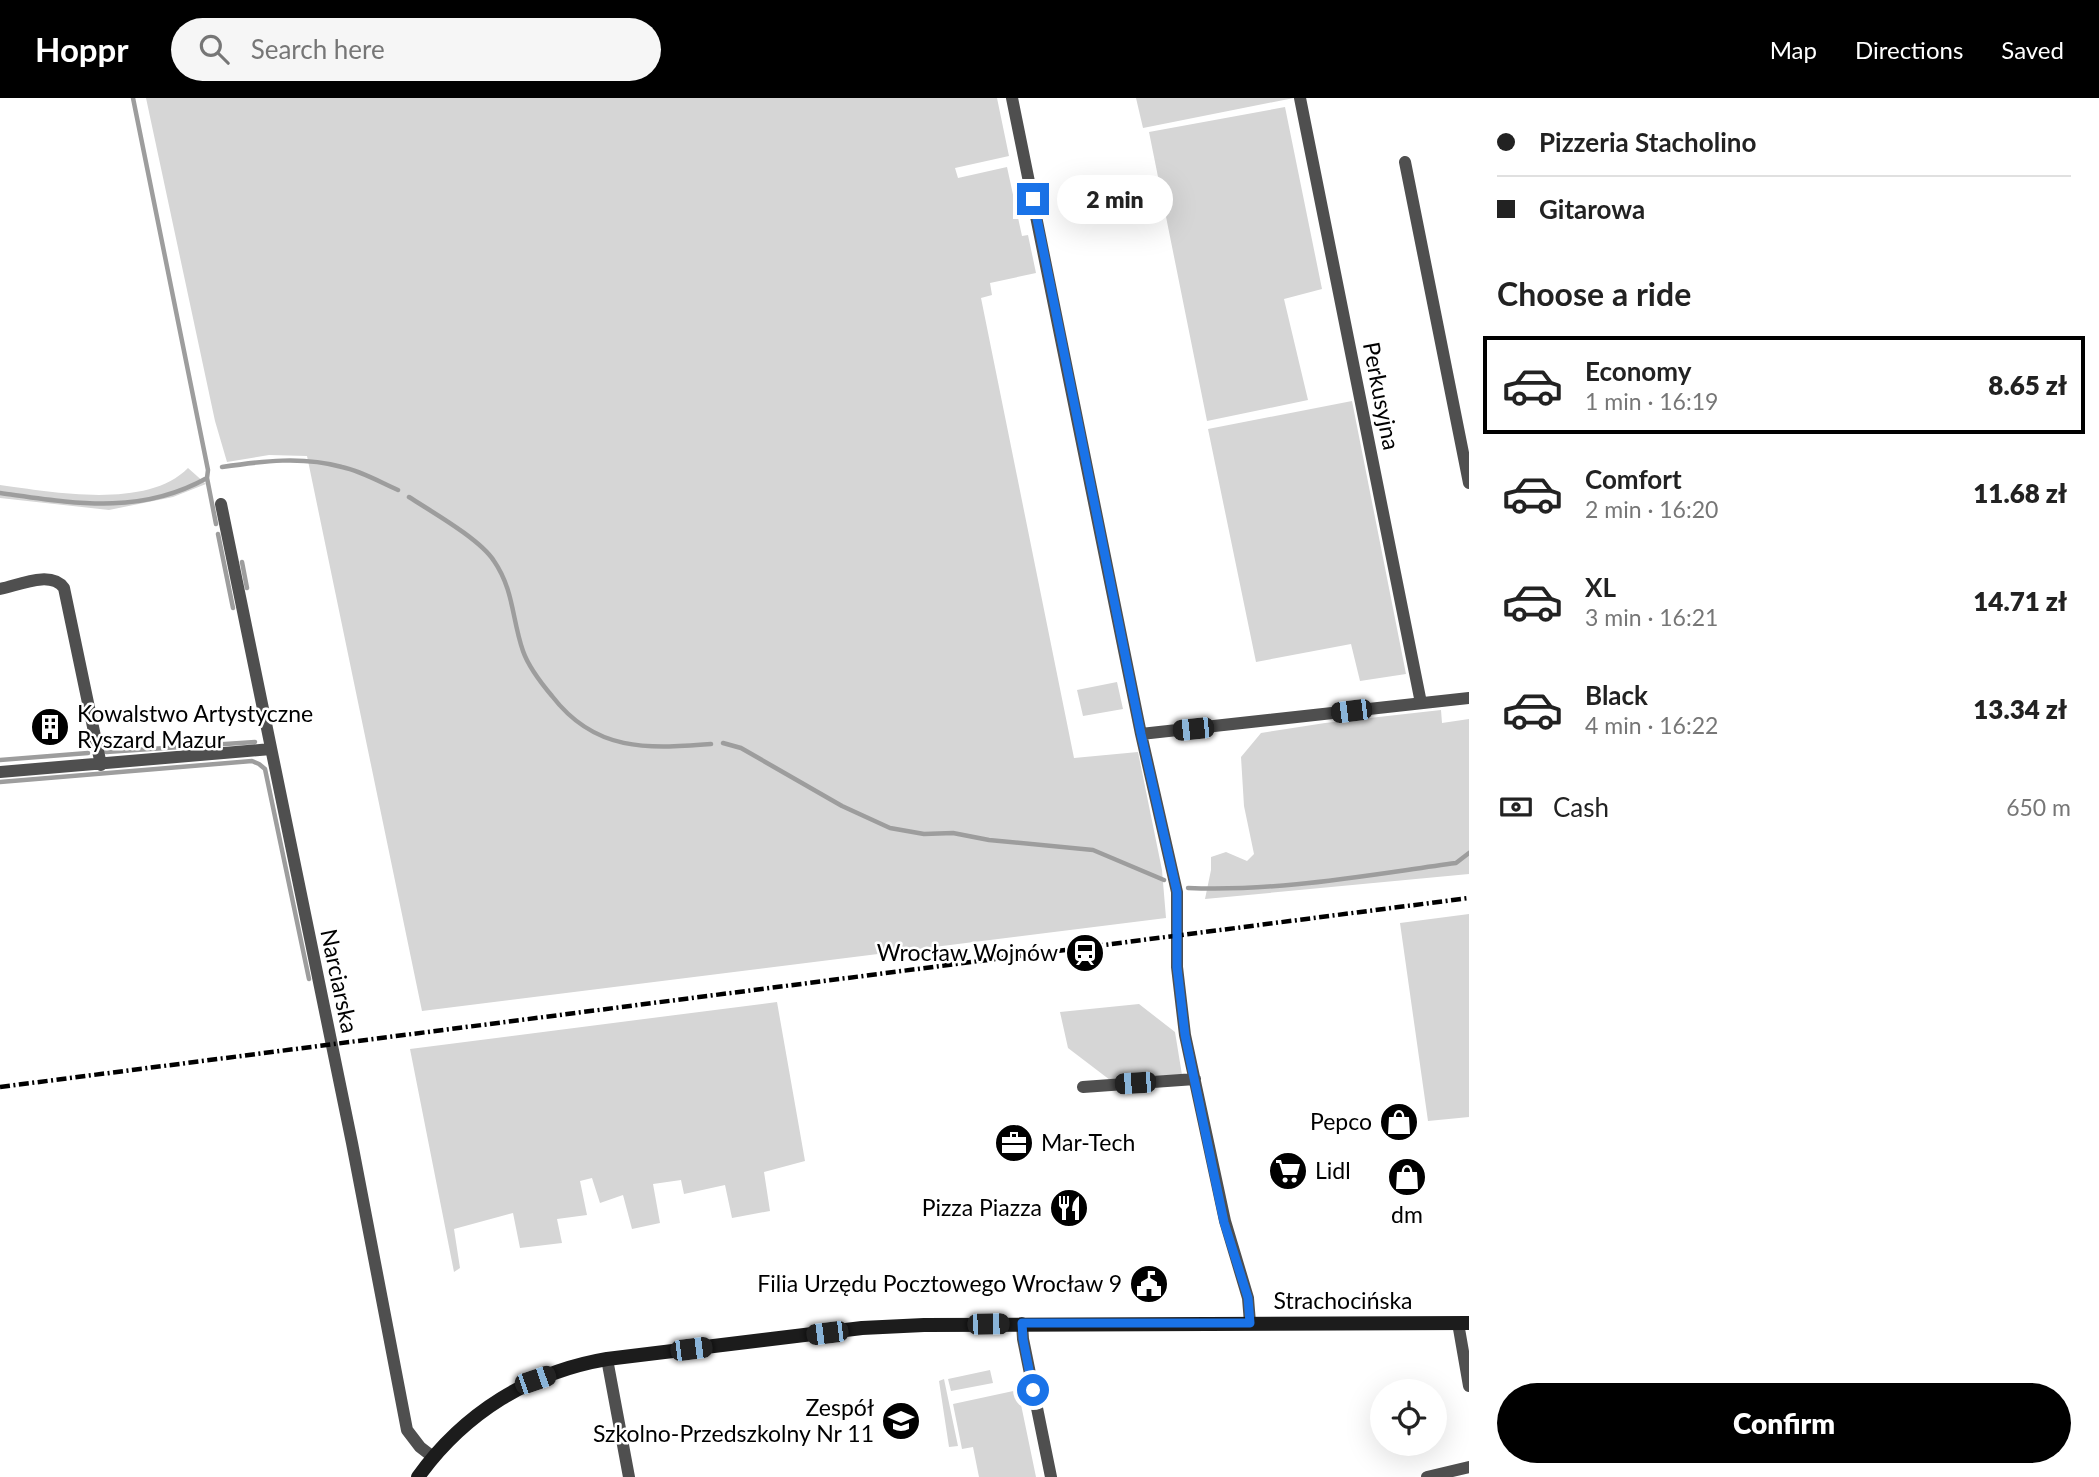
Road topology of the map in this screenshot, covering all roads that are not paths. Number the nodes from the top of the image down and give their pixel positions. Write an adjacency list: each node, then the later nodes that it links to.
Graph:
1 (1012, 98): 9 (street)
2 (1300, 98): 8 (street, Perkusyjna)
3 (1405, 162): 4 (street)
4 (1469, 483)
5 (221, 504): 10 (street, Narciarska)
6 (0, 589): 11 (street)
7 (1469, 698): 8 (street)
8 (1421, 703): 9 (street)
9 (1141, 734): 13 (street)
10 (271, 749): 11 (street); 20 (street, Narciarska)
11 (101, 765): 12 (street)
12 (0, 772)
13 (1195, 1079): 14 (street); 16 (street)
14 (1083, 1087)
15 (1022, 1323): 16 (main road, Strachocińska); 18 (main road, Strachocińska); 24 (street)
16 (1250, 1323): 17 (main road, Strachocińska)
17 (1464, 1323): 19 (street)
18 (607, 1359): 20 (main road, Strachocińska); 23 (street)
19 (1469, 1386)
20 (433, 1457): 22 (main road, Strachocińska)
21 (1469, 1467): 25 (street)
22 (418, 1477)
23 (629, 1477)
24 (1051, 1477)
25 (1427, 1477)

